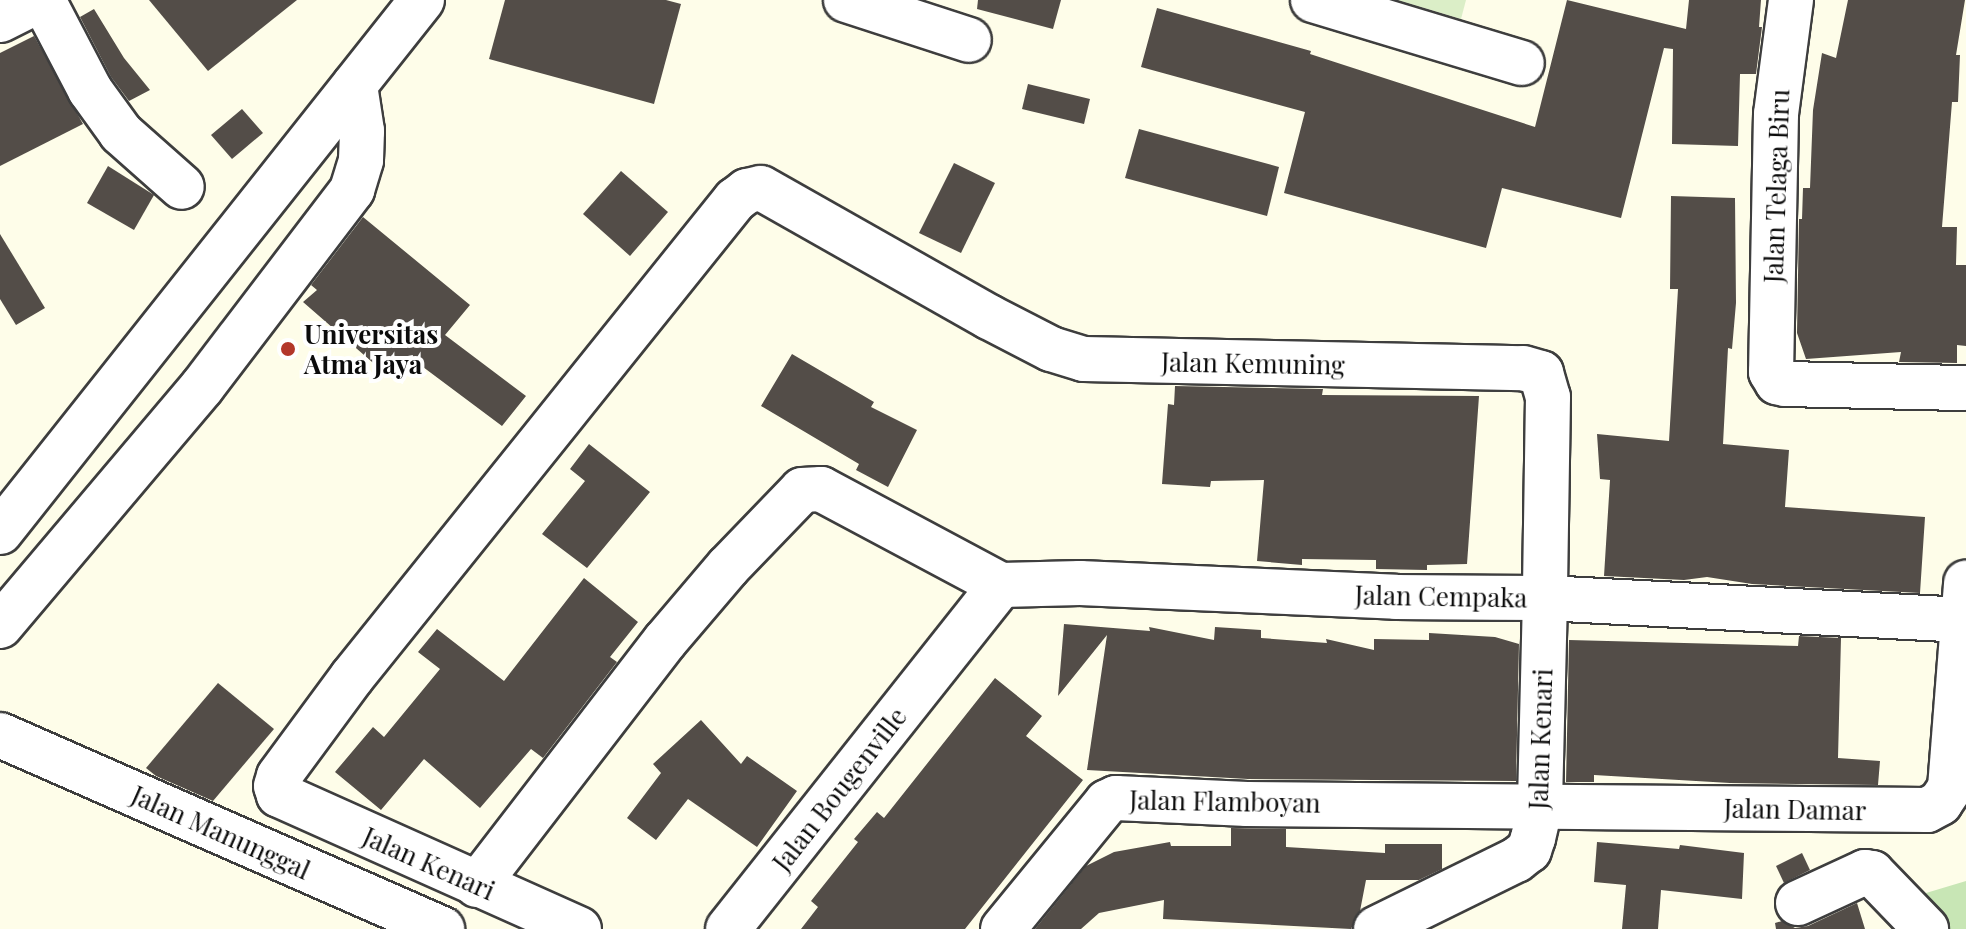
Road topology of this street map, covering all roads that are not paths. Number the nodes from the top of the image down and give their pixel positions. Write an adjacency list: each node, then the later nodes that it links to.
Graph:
1 (42, 0): 6 (street); 10 (street)
2 (422, 0): 9 (street)
3 (846, 0): 7 (street)
4 (1313, 0): 8 (street)
5 (1791, 0): 11 (street, Jalan Telaga Biru)
6 (0, 20)
7 (969, 40)
8 (1522, 63)
9 (355, 85): 12 (street); 16 (street)
10 (182, 187)
11 (1966, 388)
12 (0, 532)
13 (1001, 585): 14 (street, Jalan Cempaka); 21 (street); 25 (street, Jalan Bougenville)
14 (1545, 598): 15 (street, Jalan Cempaka); 18 (street, Jalan Kemuning); 20 (street, Jalan Kenari)
15 (1965, 607): 20 (street, Jalan Damar)
16 (0, 626)
17 (0, 735): 23 (street, Jalan Manunggal)
18 (279, 795): 21 (street, Jalan Kenari)
19 (1460, 803): 20 (street, Jalan Damar); 26 (street, Jalan Flamboyan)
20 (1540, 808): 27 (street, Jalan Kenari)
21 (477, 885): 24 (street, Jalan Kenari)
22 (1798, 903): 28 (street)
23 (419, 925)
24 (579, 929)
25 (728, 929)
26 (1003, 929)
27 (1376, 929)
28 (1926, 929)

